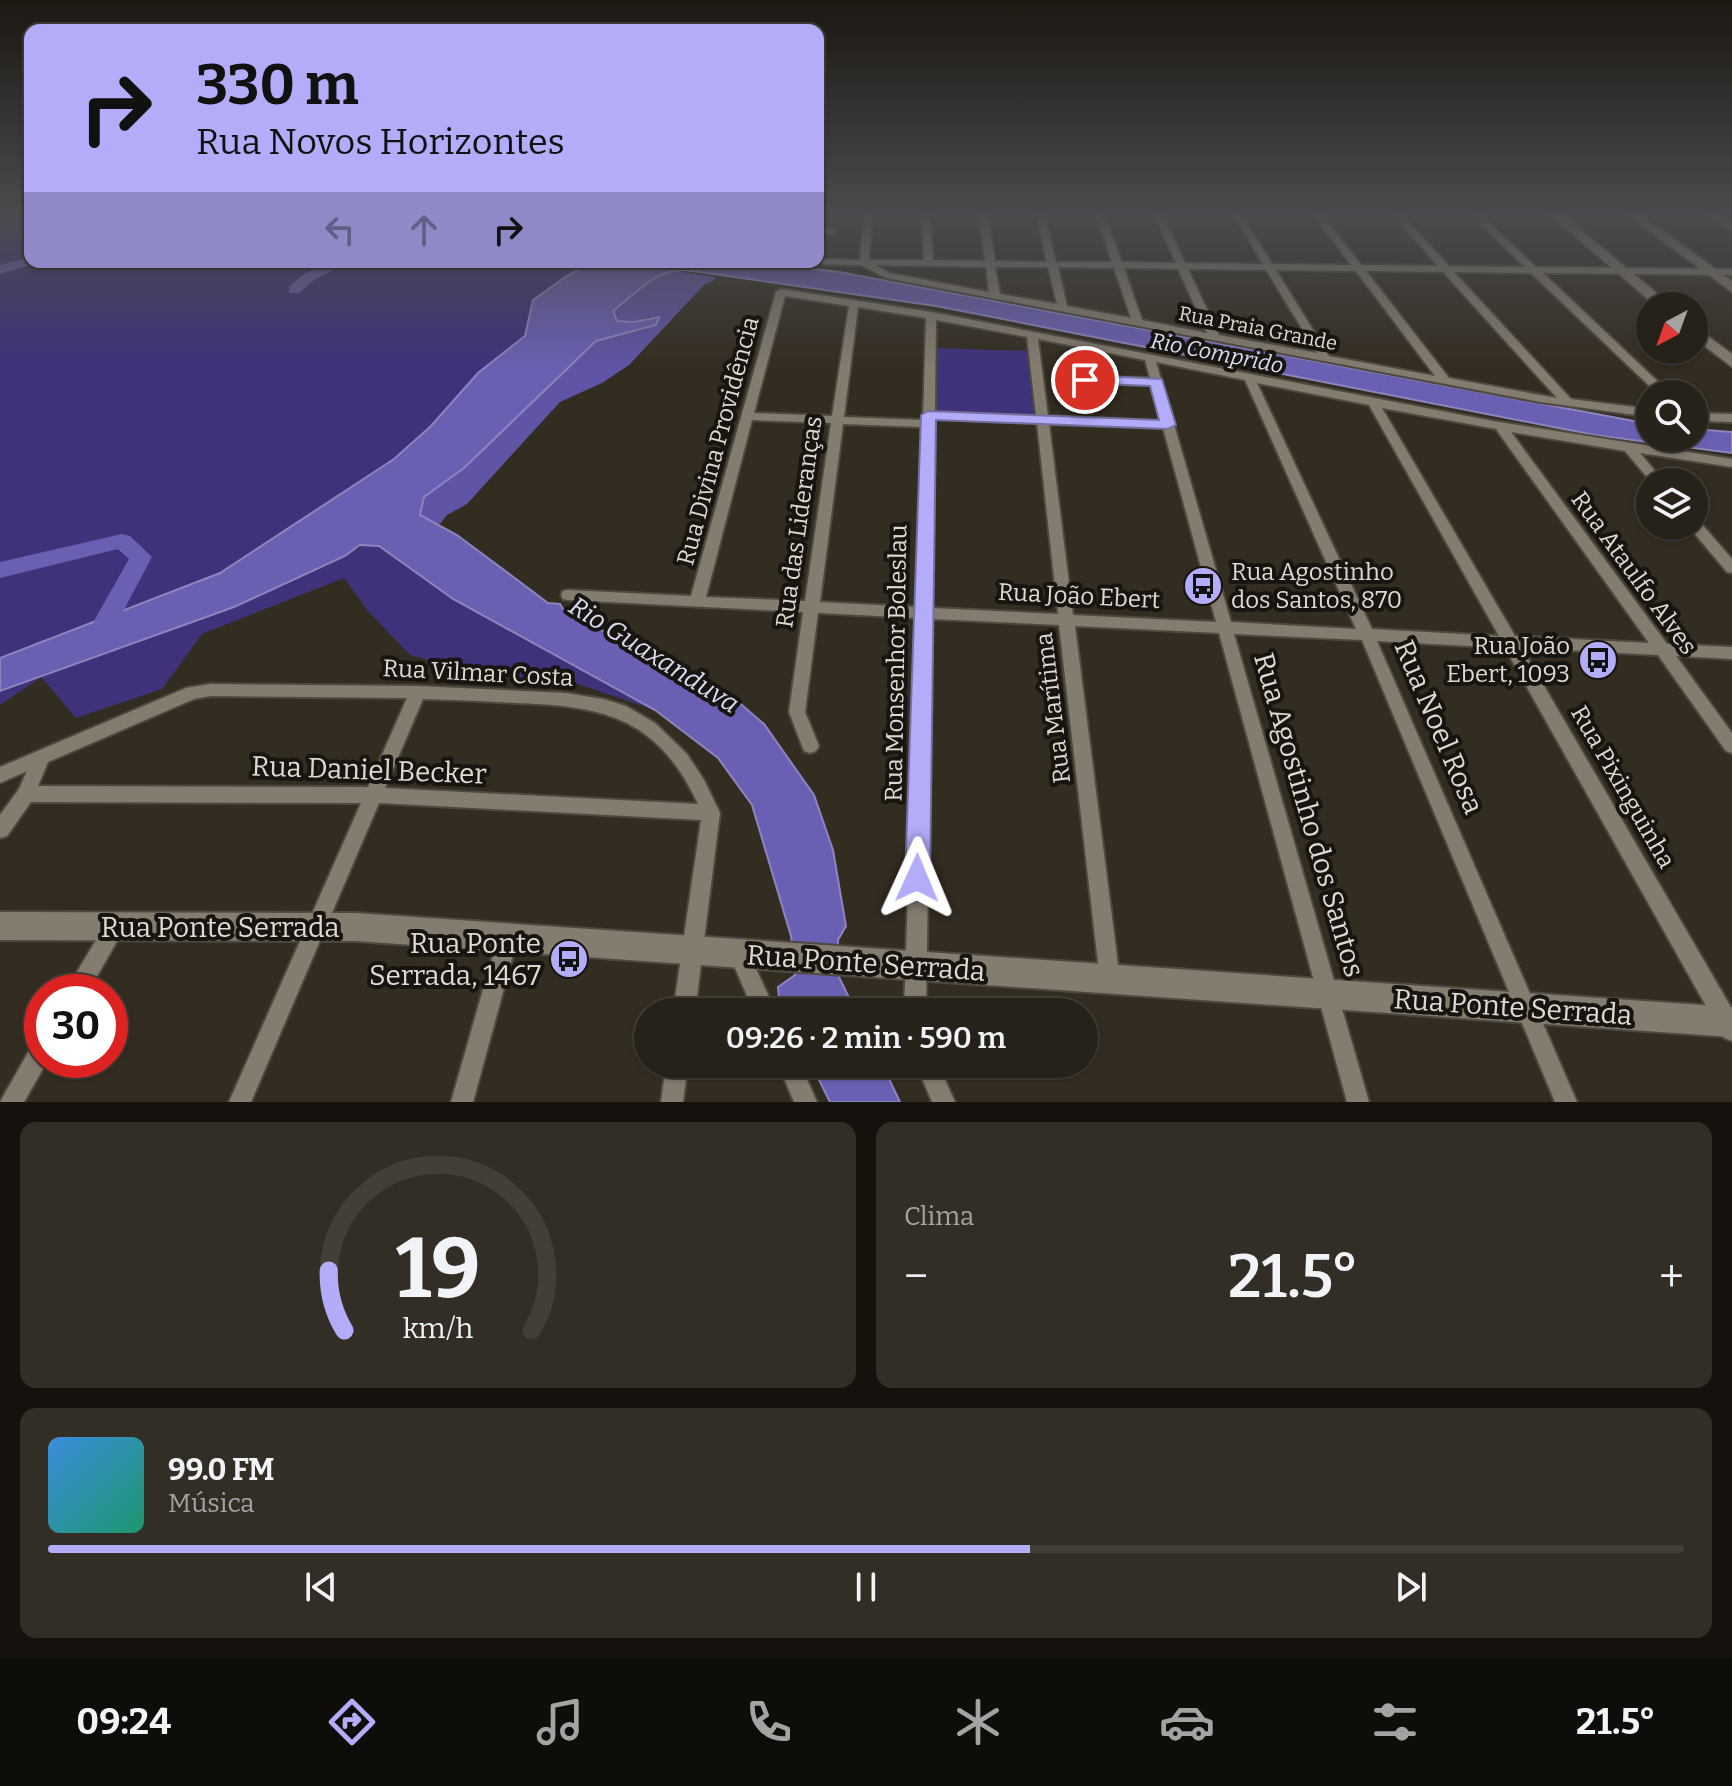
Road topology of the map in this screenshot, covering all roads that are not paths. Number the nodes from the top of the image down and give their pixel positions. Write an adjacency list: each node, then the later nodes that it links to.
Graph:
1 (868, 265): 21 (street, Rua Praia Grande)
2 (991, 265): 21 (street)
3 (1053, 265): 23 (street)
4 (1118, 265): 25 (street)
5 (1145, 265): 11 (street)
6 (1357, 265): 13 (street)
7 (1443, 265): 14 (street)
8 (1529, 265): 15 (street)
9 (1616, 265): 16 (street)
10 (1702, 265): 17 (street)
11 (1182, 266): 12 (street); 27 (street)
12 (1270, 267): 13 (street); 29 (street)
13 (1359, 268): 14 (street); 35 (street)
14 (1446, 269): 15 (street); 38 (street)
15 (1534, 270): 16 (street); 34 (street)
16 (1623, 271): 17 (street); 20 (street)
17 (1710, 271): 18 (street); 19 (street)
18 (1732, 272)
19 (1732, 288)
20 (1648, 292)
21 (995, 296): 23 (street, Rua Praia Grande)
22 (854, 303): 24 (street); 40 (street, Rua Divina Providência); 43 (street, Rua das Lideranças)
23 (1063, 309): 25 (street, Rua Praia Grande)
24 (931, 315): 26 (street); 44 (street, Rua Monsenhor Boleslau)
25 (1138, 323): 27 (street, Rua Praia Grande)
26 (1032, 336): 30 (street); 45 (street, Rua Marítima)
27 (1215, 338): 29 (street, Rua Praia Grande)
28 (1708, 342): 31 (street)
29 (1326, 359): 35 (street, Rua Praia Grande)
30 (1150, 360): 32 (street); 36 (street, Rua Agostinho dos Santos)
31 (1732, 362)
32 (1250, 379): 37 (street); 59 (street, Rua Noel Rosa)
33 (1085, 380): 36 (street)
34 (1650, 380)
35 (1445, 381): 38 (street, Rua Praia Grande)
36 (1156, 382): 46 (street, Rua Agostinho dos Santos)
37 (1374, 403): 47 (street); 60 (street, Rua Pixinguinha)
38 (1569, 404): 39 (street, Rua Praia Grande)
39 (1636, 411)
40 (747, 416): 43 (street); 54 (street, Rua Divina Providência)
41 (1708, 417): 42 (street)
42 (1732, 418)
43 (838, 420): 44 (street); 55 (street, Rua das Lideranças)
44 (928, 420): 45 (street); 56 (street, Rua Monsenhor Boleslau)
45 (1042, 420): 46 (street); 57 (street, Rua Marítima)
46 (1168, 425): 58 (street, Rua Agostinho dos Santos)
47 (1501, 427): 48 (street); 61 (street, Rua Ataulfo Alves)
48 (1630, 449): 49 (street); 50 (street)
49 (1732, 463)
50 (1646, 468)
51 (1708, 540): 52 (street)
52 (1732, 568)
53 (568, 595): 54 (street, Rua João Ebert)
54 (697, 602): 55 (street, Rua João Ebert)
55 (812, 607): 56 (street, Rua João Ebert); 64 (street, Rua das Lideranças)
56 (924, 613): 57 (street, Rua João Ebert); 78 (street, Rua Monsenhor Boleslau)
57 (1067, 620): 58 (street, Rua João Ebert); 80 (street, Rua Marítima)
58 (1225, 628): 59 (street, Rua João Ebert); 81 (street, Rua Agostinho dos Santos)
59 (1367, 635): 60 (street, Rua João Ebert); 85 (street, Rua Noel Rosa)
60 (1511, 642): 61 (street, Rua João Ebert); 86 (street, Rua Pixinguinha)
61 (1662, 649): 62 (street, Rua João Ebert); 65 (street, Rua Ataulfo Alves)
62 (1732, 653)
63 (418, 692): 66 (street, Rua Vilmar Costa); 69 (street); 70 (street, Rua Vilmar Costa)
64 (810, 746)
65 (1732, 746)
66 (42, 757): 67 (street, Rua Vilmar Costa); 68 (street)
67 (0, 775)
68 (26, 794): 69 (street, Rua Daniel Becker); 71 (street)
69 (373, 795): 70 (street, Rua Daniel Becker); 73 (street)
70 (711, 813): 76 (street)
71 (0, 830)
72 (0, 926): 74 (street, Rua Ponte Serrada)
73 (316, 926): 74 (street, Rua Ponte Serrada); 75 (street, Rua Ponte Serrada); 92 (street)
74 (115, 927): 79 (street)
75 (508, 937): 76 (street, Rua Ponte Serrada); 93 (street)
76 (692, 951): 77 (street, Rua Ponte Serrada); 82 (street)
77 (739, 954): 78 (street, Rua Ponte Serrada); 83 (street)
78 (915, 966): 80 (street, Rua Ponte Serrada); 84 (street, Rua Monsenhor Boleslau)
79 (87, 974)
80 (1110, 980): 81 (street, Rua Ponte Serrada)
81 (1328, 995): 85 (street, Rua Ponte Serrada); 97 (street, Rua Agostinho dos Santos)
82 (686, 998)
83 (759, 998)
84 (915, 998)
85 (1526, 1008): 86 (street, Rua Ponte Serrada); 98 (street, Rua Noel Rosa)
86 (1731, 1025)
87 (25, 1078): 91 (street)
88 (675, 1078): 94 (street)
89 (795, 1078): 95 (street)
90 (933, 1078): 96 (street)
91 (11, 1102)
92 (240, 1102)
93 (462, 1102)
94 (672, 1102)
95 (806, 1102)
96 (944, 1102)
97 (1358, 1102)
98 (1566, 1102)

